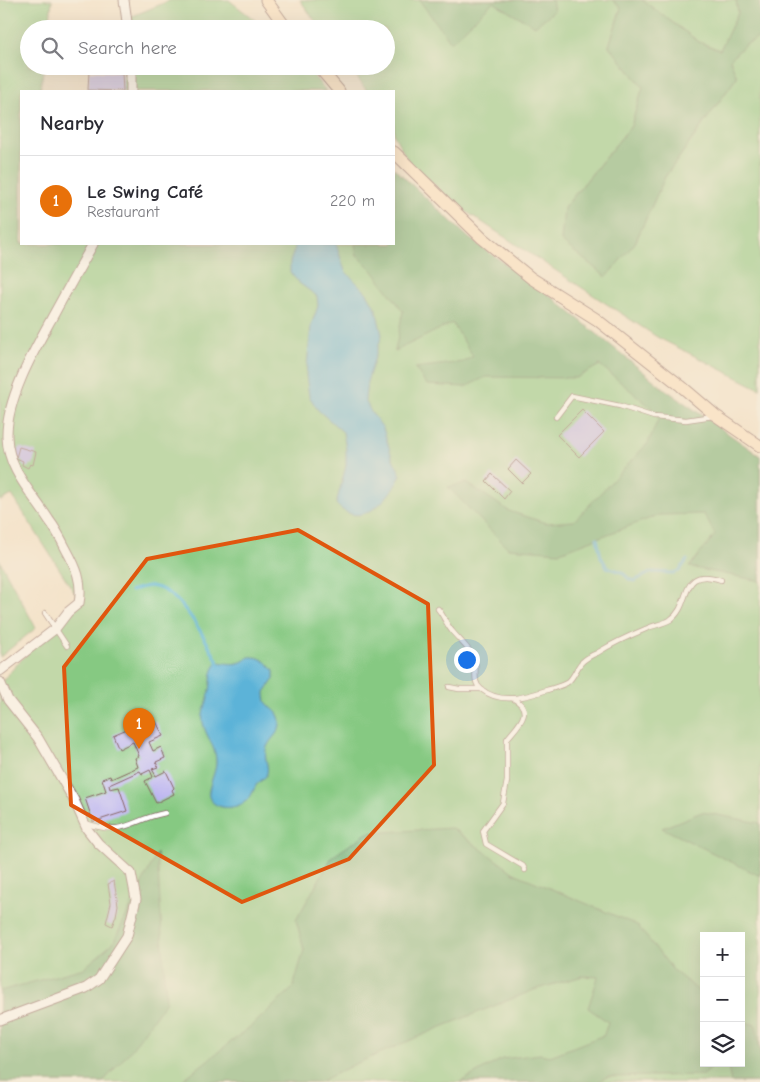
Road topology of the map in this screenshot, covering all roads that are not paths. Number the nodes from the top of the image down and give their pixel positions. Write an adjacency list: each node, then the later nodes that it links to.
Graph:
1 (124, 0): 3 (street)
2 (266, 0): 4 (street)
3 (127, 20)
4 (280, 20)
5 (131, 75): 7 (street)
6 (326, 75): 8 (street)
7 (131, 90)
8 (338, 90)
9 (395, 153): 11 (street)
10 (92, 245): 17 (street)
11 (714, 416): 12 (lane); 13 (street)
12 (556, 417)
13 (760, 446)
14 (721, 580): 23 (lane)
15 (438, 609): 22 (lane)
16 (45, 613): 17 (lane)
17 (55, 629): 18 (lane); 19 (street)
18 (67, 646)
19 (0, 671)
20 (0, 682): 25 (street)
21 (449, 687): 22 (lane)
22 (480, 689): 23 (lane)
23 (513, 698): 26 (lane)
24 (165, 813): 25 (lane)
25 (84, 823): 27 (street)
26 (525, 870)
27 (0, 1020)

